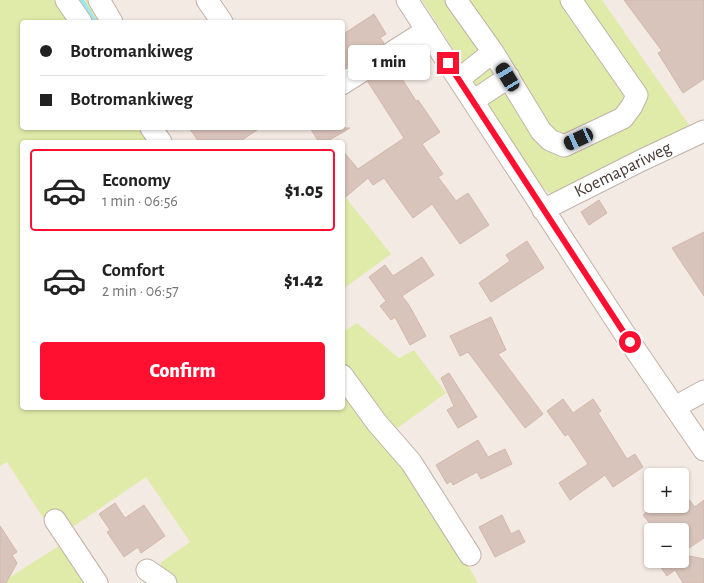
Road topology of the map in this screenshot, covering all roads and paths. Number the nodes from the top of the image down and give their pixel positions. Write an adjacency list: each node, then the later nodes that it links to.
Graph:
1 (66, 0): 7 (street)
2 (99, 0): 8 (street)
3 (207, 0): 9 (street)
4 (407, 0): 10 (street)
5 (456, 0): 11 (street)
6 (570, 0): 12 (street)
7 (80, 20)
8 (111, 20)
9 (221, 20)
10 (427, 30): 13 (street); 14 (street)
11 (493, 52): 12 (street); 13 (street)
12 (508, 77): 15 (street)
13 (459, 79): 15 (street)
14 (345, 82)
15 (473, 101): 17 (street)
16 (704, 131): 17 (street, Koemapariweg)
17 (543, 210): 20 (street)
18 (345, 379): 23 (street)
19 (704, 391): 20 (street)
20 (675, 407): 21 (street)
21 (704, 450)
22 (55, 520): 25 (street)
23 (470, 555)
24 (147, 570): 26 (street)
25 (97, 583)
26 (166, 583)

